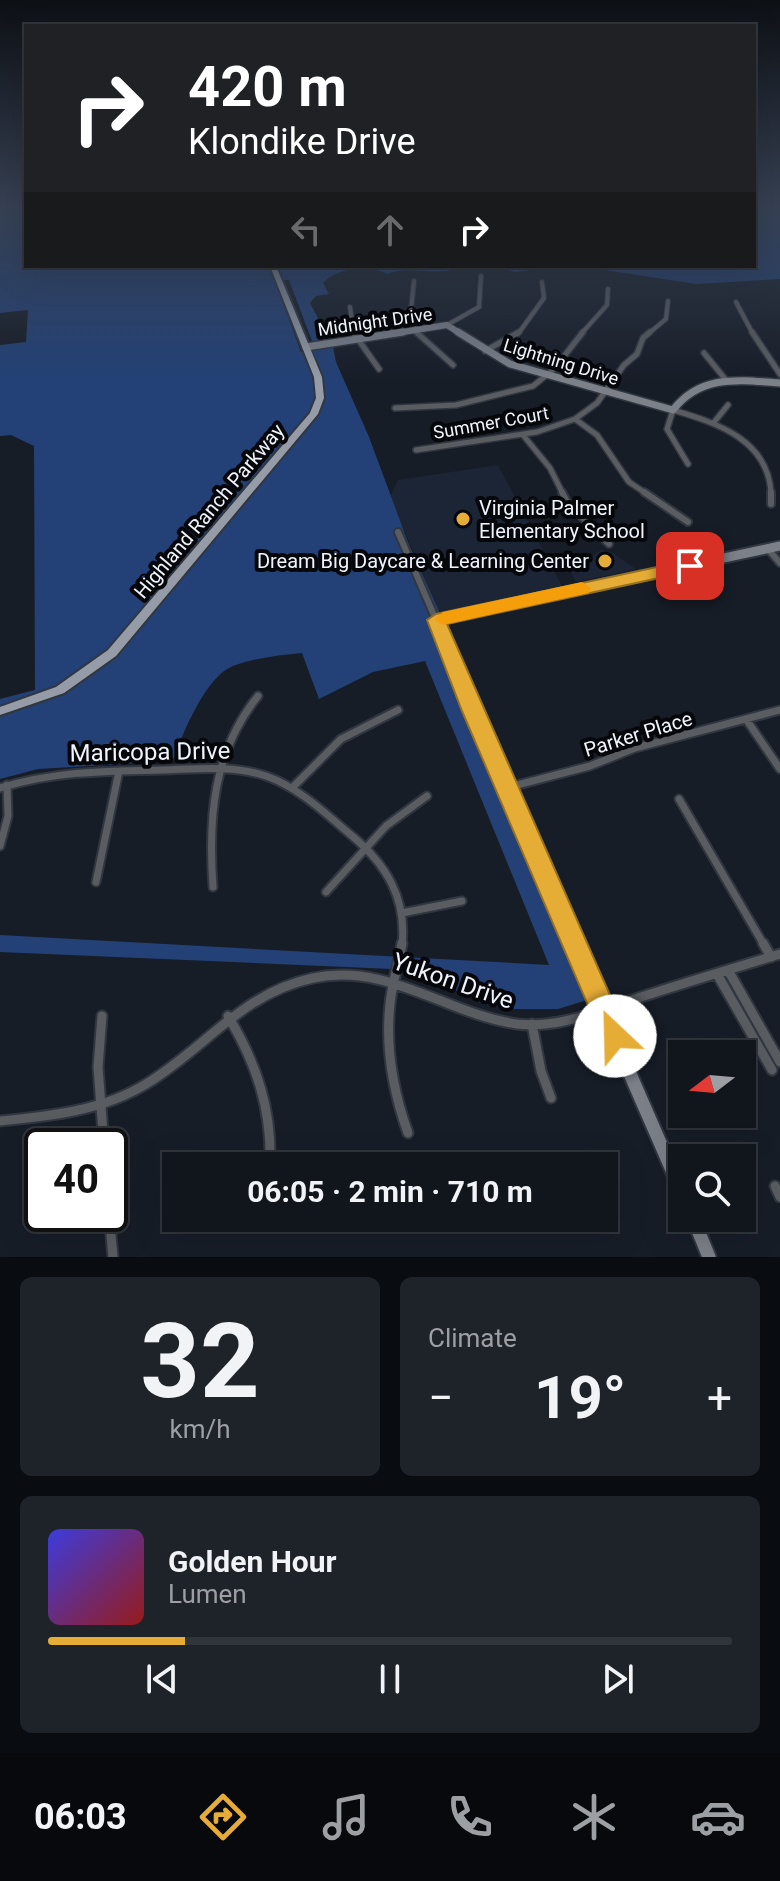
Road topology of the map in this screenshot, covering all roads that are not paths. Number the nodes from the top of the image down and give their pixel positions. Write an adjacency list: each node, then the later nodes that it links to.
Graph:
1 (274, 268): 12 (main road, Highland Ranch Parkway)
2 (481, 276): 9 (street)
3 (414, 281): 10 (street)
4 (542, 282): 13 (street)
5 (608, 289): 17 (street)
6 (668, 301): 21 (street, Summer Court)
7 (736, 302): 18 (street)
8 (350, 307): 11 (street)
9 (447, 325): 10 (street, Midnight Drive); 13 (street, Lightning Drive)
10 (416, 331): 11 (street, Midnight Drive); 15 (street)
11 (358, 339): 12 (street, Midnight Drive); 16 (street)
12 (306, 347): 41 (main road, Highland Ranch Parkway)
13 (485, 351): 17 (street, Lightning Drive)
14 (704, 353): 19 (street)
15 (453, 365)
16 (379, 369)
17 (547, 374): 21 (street, Lightning Drive); 23 (street)
18 (780, 374)
19 (726, 380): 20 (street); 24 (street)
20 (780, 383)
21 (606, 391): 24 (street, Lightning Drive); 25 (street, Summer Court)
22 (728, 405): 26 (street)
23 (395, 408)
24 (673, 410): 26 (street); 29 (street)
25 (575, 419): 27 (street, Summer Court); 31 (street)
26 (715, 421): 30 (street)
27 (523, 435): 28 (street, Summer Court); 33 (street)
28 (416, 450)
29 (688, 464)
30 (771, 504)
31 (688, 522)
32 (398, 532): 37 (street)
33 (609, 544)
34 (780, 546): 35 (street)
35 (768, 549): 36 (street); 37 (street)
36 (780, 563)
37 (436, 620): 48 (street)
38 (258, 696): 43 (street)
39 (398, 710): 47 (street)
40 (780, 710): 42 (street, Parker Place)
41 (0, 711)
42 (746, 719): 44 (street); 48 (street, Parker Place)
43 (222, 768): 45 (street, Maricopa Drive); 47 (street, Maricopa Drive); 54 (street)
44 (780, 769)
45 (119, 771): 46 (street, Maricopa Drive); 53 (street)
46 (3, 786): 51 (street)
47 (292, 788): 52 (street, Maricopa Drive)
48 (506, 788): 62 (street)
49 (427, 796): 52 (street)
50 (679, 799): 58 (street)
51 (0, 846)
52 (365, 846): 55 (street); 57 (street, Maricopa Drive)
53 (96, 882)
54 (213, 887)
55 (326, 892)
56 (462, 901): 57 (street)
57 (402, 913): 61 (street, Maricopa Drive)
58 (775, 955): 59 (street, Yukon Drive)
59 (728, 970): 60 (street, Yukon Drive); 66 (street)
60 (717, 974): 62 (street, Yukon Drive); 67 (street)
61 (394, 980): 64 (street, Yukon Drive); 65 (street, Yukon Drive); 72 (street, Maricopa Drive)
62 (603, 1010): 65 (street, Yukon Drive); 74 (street)
63 (102, 1016): 69 (street)
64 (228, 1016): 69 (street, Yukon Drive); 73 (street)
65 (532, 1024): 68 (street)
66 (780, 1062)
67 (772, 1070)
68 (551, 1098)
69 (101, 1106): 70 (street, Yukon Drive); 71 (street)
70 (0, 1121)
71 (103, 1128)
72 (408, 1133)
73 (270, 1152)
74 (668, 1161)
75 (775, 1186): 76 (street)
76 (780, 1197)
77 (111, 1232): 79 (street)
78 (699, 1232): 80 (street)
79 (113, 1257)
80 (709, 1257)

